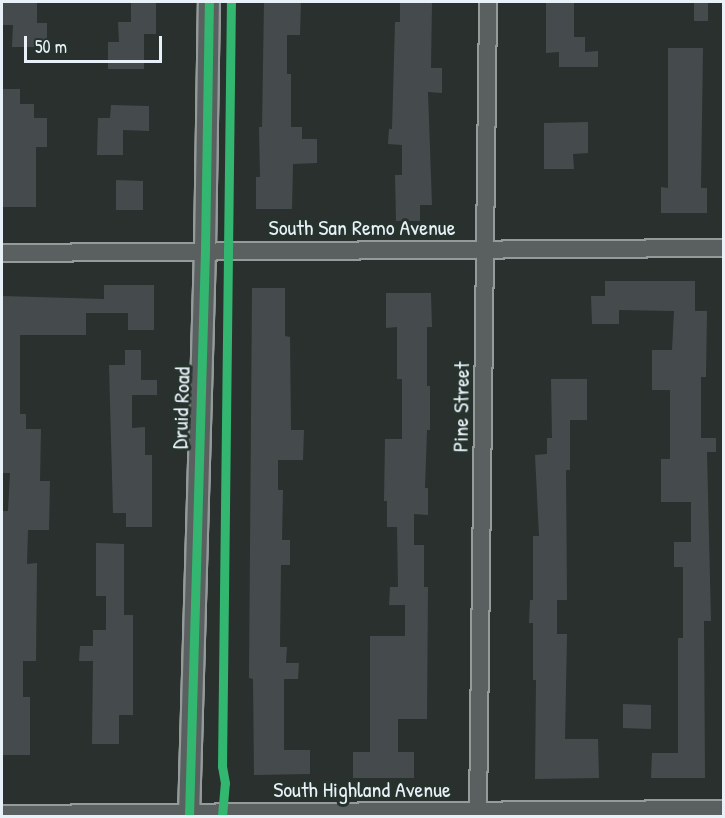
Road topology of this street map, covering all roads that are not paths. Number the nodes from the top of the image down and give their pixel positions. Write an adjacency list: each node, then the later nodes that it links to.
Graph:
1 (209, 2): 5 (street, Druid Road)
2 (488, 2): 4 (street, Pine Street)
3 (723, 248): 4 (street, South San Remo Avenue)
4 (485, 250): 5 (street, South San Remo Avenue); 8 (street, Pine Street)
5 (205, 251): 6 (street, South San Remo Avenue); 10 (street, Druid Road)
6 (2, 253)
7 (723, 811): 8 (street, South Highland Avenue)
8 (478, 813): 10 (street, South Highland Avenue)
9 (2, 816): 10 (street, South Highland Avenue)
10 (189, 816)

